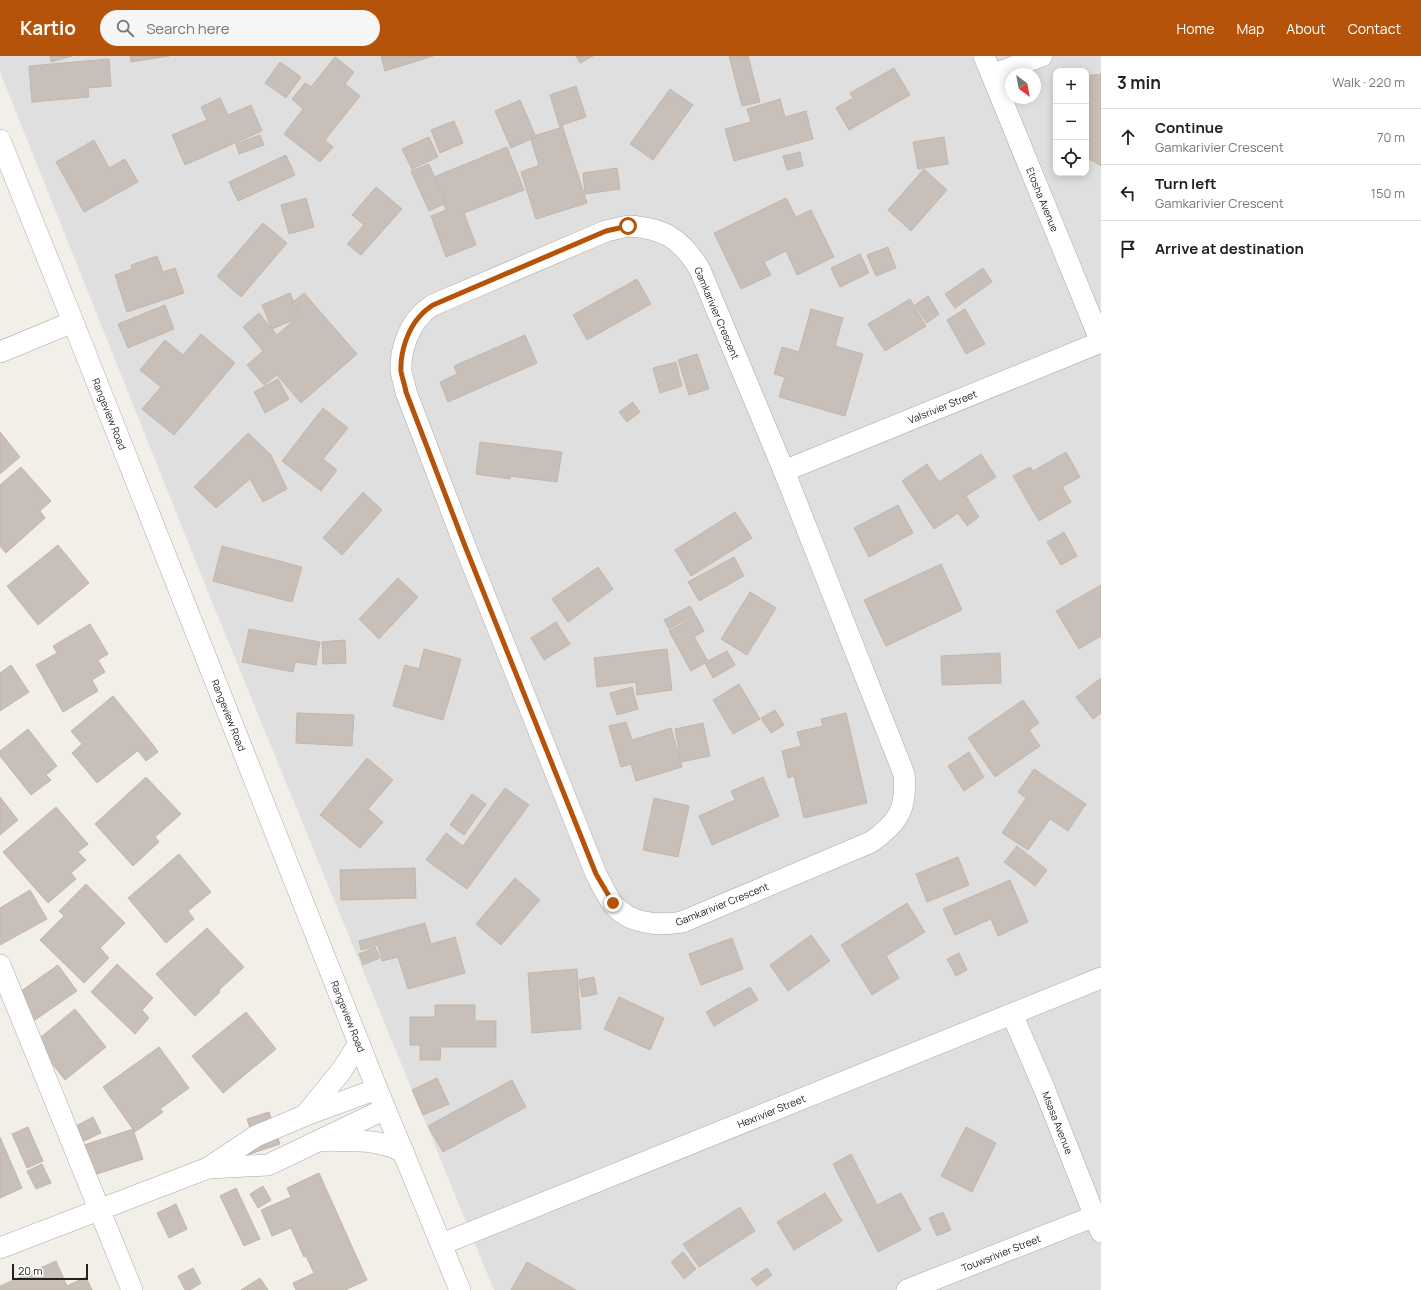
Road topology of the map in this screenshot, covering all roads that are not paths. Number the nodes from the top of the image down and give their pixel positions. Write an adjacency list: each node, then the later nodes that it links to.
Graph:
1 (984, 56): 3 (street, Etosha Avenue)
2 (1042, 56): 3 (street)
3 (992, 75): 6 (street, Etosha Avenue)
4 (0, 140): 5 (street, Rangeview Road)
5 (73, 322): 7 (street); 12 (street, Rangeview Road)
6 (1101, 342): 8 (street, Valsrivier Street)
7 (0, 352)
8 (784, 471): 8 (street, Gamkarivier Crescent)
9 (0, 965): 19 (street)
10 (1101, 978): 11 (street, Hexrivier Street)
11 (1012, 1014): 20 (street, Msasa Avenue); 21 (street, Hexrivier Street)
12 (359, 1043): 13 (street, Rangeview Road); 15 (street)
13 (377, 1089): 14 (street, Rangeview Road); 15 (street)
14 (385, 1109): 16 (street); 17 (street, Rangeview Road)
15 (306, 1115): 16 (street); 18 (street)
16 (319, 1141): 17 (street); 18 (street)
17 (404, 1153): 21 (street, Rangeview Road)
18 (208, 1168): 19 (street)
19 (100, 1211): 22 (street); 23 (street)
20 (1098, 1224): 25 (street, Touwsrivier Street)
21 (442, 1244): 24 (street, Rangeview Road)
22 (0, 1248)
23 (132, 1290)
24 (460, 1290)
25 (908, 1290)

